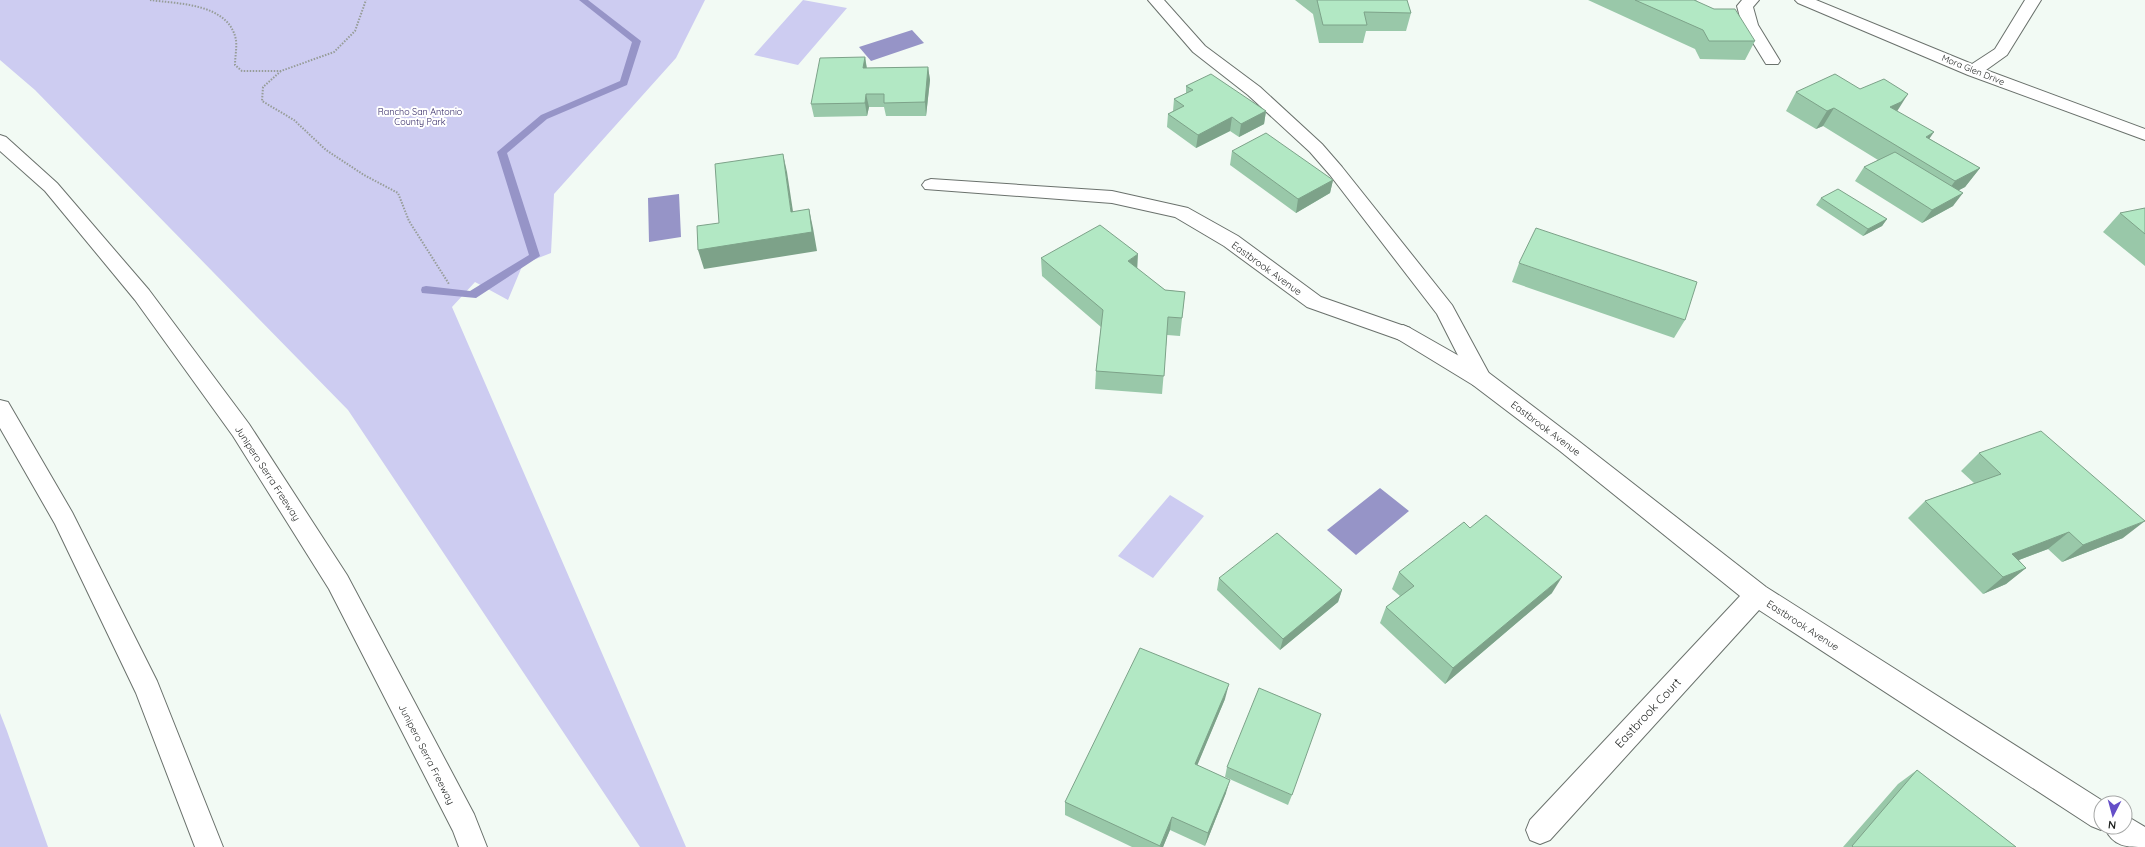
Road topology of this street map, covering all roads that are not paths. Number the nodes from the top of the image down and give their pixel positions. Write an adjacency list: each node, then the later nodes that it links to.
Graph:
1 (1156, 0): 10 (main road)
2 (1751, 0): 5 (main road)
3 (1803, 0): 6 (main road, Mora Glen Drive)
4 (2033, 0): 6 (main road)
5 (1772, 61)
6 (1974, 71): 7 (main road, Mora Glen Drive)
7 (2145, 135)
8 (0, 141): 18 (main road, Junipero Serra Freeway)
9 (931, 185): 10 (main road, Eastbrook Avenue)
10 (1481, 379): 12 (main road, Eastbrook Avenue)
11 (0, 408): 17 (main road)
12 (1757, 595): 13 (main road, Eastbrook Avenue); 14 (main road, Eastbrook Court)
13 (2093, 811)
14 (1540, 830)
15 (2131, 835): 16 (main road)
16 (2145, 844)
17 (209, 847)
18 (473, 847)

